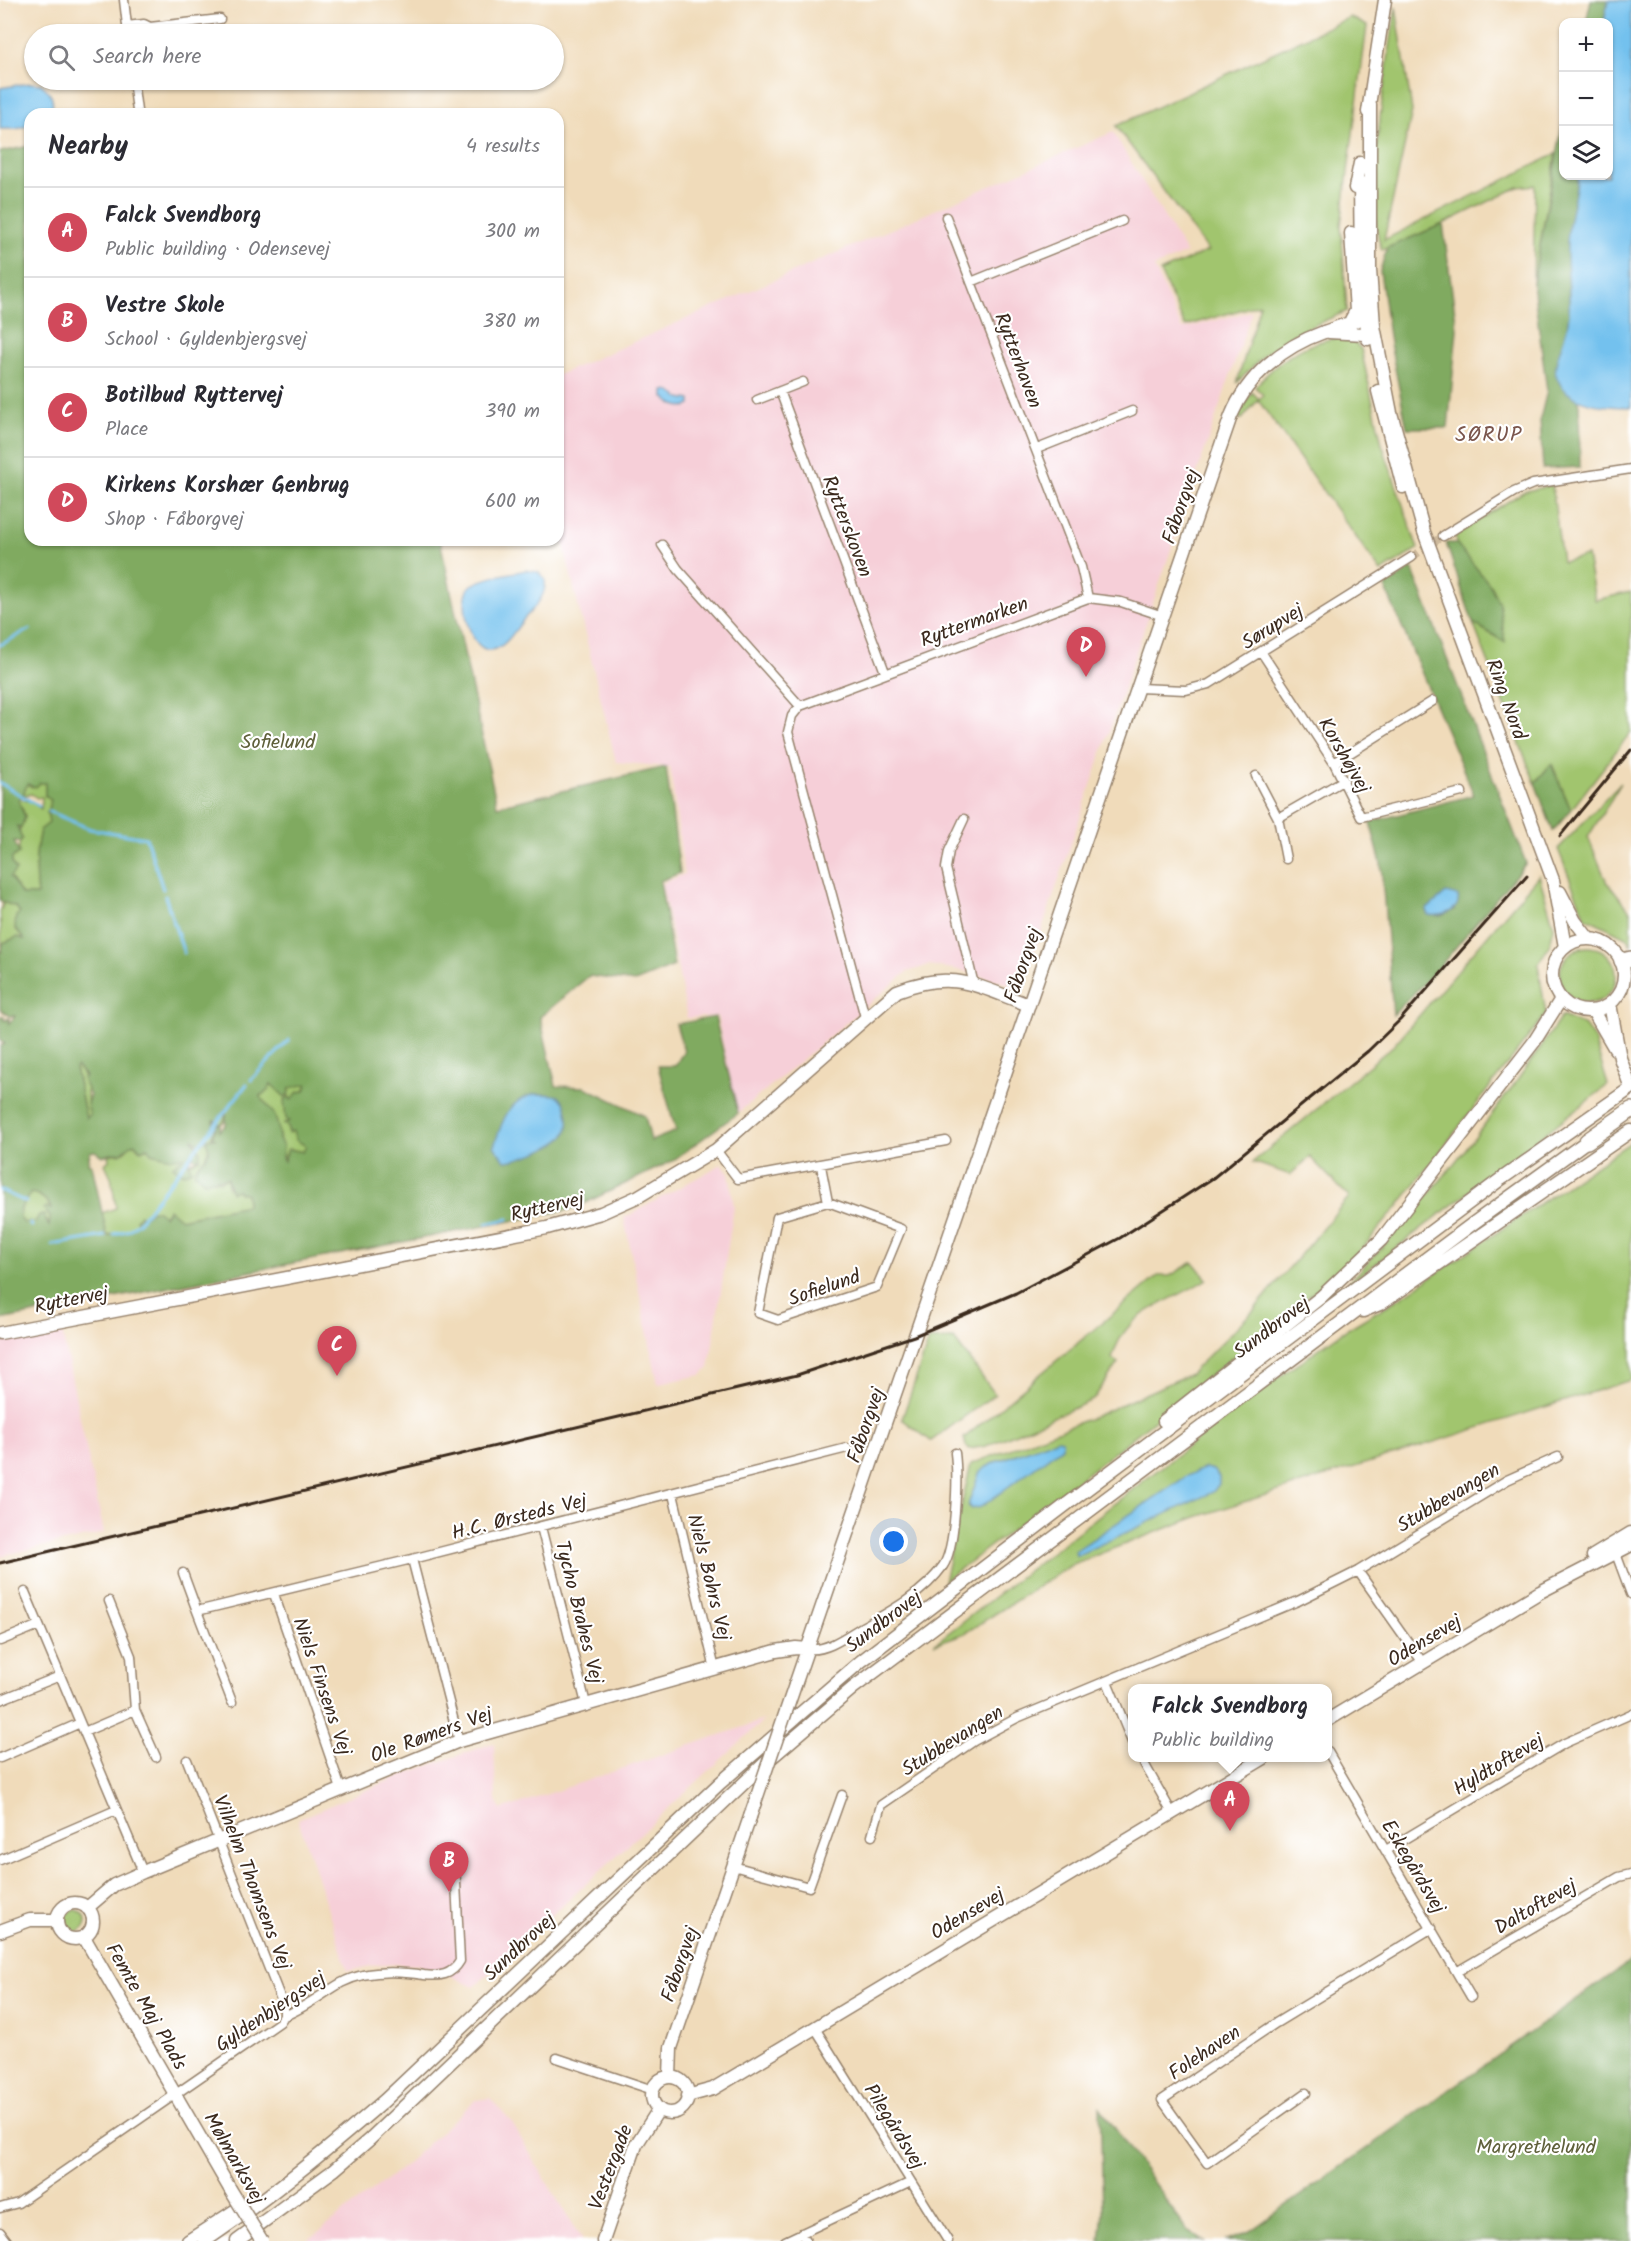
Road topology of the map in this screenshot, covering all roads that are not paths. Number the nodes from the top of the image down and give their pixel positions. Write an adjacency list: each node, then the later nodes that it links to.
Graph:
1 (124, 0): 4 (street)
2 (1385, 0): 7 (main road)
3 (220, 19): 5 (street)
4 (127, 24)
5 (176, 24)
6 (134, 90): 8 (street)
7 (1370, 104): 9 (main road); 14 (main road)
8 (137, 108)
9 (1360, 163): 13 (main road); 14 (main road)
10 (946, 217): 12 (street, Rytterhaven)
11 (1122, 221): 12 (street)
12 (971, 282): 20 (street, Rytterhaven)
13 (1351, 320): 14 (main road); 15 (main road, Fåborgvej)
14 (1369, 327): 15 (main road); 39 (main road, Ring Nord)
15 (1324, 332): 26 (main road, Fåborgvej)
16 (803, 382): 17 (street)
17 (780, 391): 18 (street); 28 (street, Rytterskoven)
18 (757, 400)
19 (1132, 411): 20 (street)
20 (1037, 449): 25 (street, Rytterhaven)
21 (1631, 469): 22 (street)
22 (1443, 536)
23 (662, 545): 31 (street)
24 (1412, 556): 27 (street, Sørupvej)
25 (1088, 598): 26 (street, Ryttermarken); 28 (street, Ryttermarken)
26 (1163, 616): 29 (main road, Fåborgvej)
27 (1262, 653): 29 (street, Sørupvej); 32 (street, Korshøjvej)
28 (885, 672): 31 (street, Ryttermarken)
29 (1138, 688): 46 (main road, Fåborgvej)
30 (1433, 700): 32 (street)
31 (800, 706): 48 (street)
32 (1334, 763): 34 (street, Korshøjvej)
33 (1256, 776): 36 (street)
34 (1344, 780): 35 (street, Korshøjvej); 36 (street)
35 (1462, 792)
36 (1278, 818): 38 (street)
37 (964, 819): 43 (street)
38 (1286, 859)
39 (1553, 880): 40 (main road, Ring Nord); 41 (main road, Ring Nord)
40 (1589, 939): 41 (main road); 42 (main road)
41 (1565, 947): 44 (main road)
42 (1626, 960): 45 (main road)
43 (974, 985): 46 (main road, Ryttervej); 48 (main road, Ryttervej)
44 (1561, 999): 47 (main road); 64 (main road)
45 (1610, 1004): 47 (main road); 49 (main road)
46 (1029, 1005): 79 (main road, Fåborgvej)
47 (1593, 1011): 49 (main road)
48 (865, 1017): 55 (main road, Ryttervej)
49 (1620, 1058): 50 (main road)
50 (1631, 1088): 64 (main road, Sundbrovej)
51 (1631, 1110): 54 (highway)
52 (1631, 1131): 58 (main road)
53 (946, 1141): 56 (street)
54 (1587, 1142): 58 (main road, Sundbrovej)
55 (716, 1150): 56 (street); 59 (main road, Ryttervej)
56 (821, 1166): 57 (street)
57 (828, 1202): 57 (street, Sofielund)
58 (1342, 1320): 128 (main road, Sundbrovej)
59 (0, 1333)
60 (847, 1448): 63 (street, H.C. Ørsteds Vej)
61 (955, 1453): 79 (street)
62 (1558, 1457): 70 (street, Stubbevangen)
63 (673, 1494): 65 (street, H.C. Ørsteds Vej); 81 (street, Niels Bohrs Vej)
64 (1063, 1507): 129 (main road, Sundbrovej)
65 (541, 1527): 69 (street, H.C. Ørsteds Vej); 86 (street, Tycho Brahes Vej)
66 (1631, 1533): 68 (main road, Odensevej)
67 (1631, 1545): 68 (main road, Odensevej)
68 (1614, 1549): 74 (street); 80 (main road, Odensevej)
69 (412, 1559): 73 (street, H.C. Ørsteds Vej); 93 (street)
70 (1358, 1570): 80 (street); 83 (street, Stubbevangen)
71 (183, 1573): 76 (street)
72 (25, 1592): 77 (street)
73 (274, 1594): 76 (street, H.C. Ørsteds Vej); 100 (street, Niels Finsens Vej)
74 (1631, 1594)
75 (109, 1601): 87 (street)
76 (197, 1611): 85 (street)
77 (39, 1625): 78 (street); 82 (street)
78 (0, 1641)
79 (808, 1649): 81 (main road, Ole Rømers Vej); 109 (main road, Fåborgvej, bridge)
80 (1423, 1664): 89 (main road, Odensevej)
81 (715, 1669): 86 (main road, Ole Rømers Vej)
82 (60, 1676): 84 (street); 90 (street)
83 (1107, 1681): 92 (street); 104 (street, Stubbevangen)
84 (0, 1700)
85 (232, 1702)
86 (586, 1704): 93 (main road, Ole Rømers Vej)
87 (135, 1710): 91 (street); 94 (street)
88 (1631, 1714): 106 (street, Hyldtoftevej)
89 (1332, 1718)
90 (80, 1723): 91 (street); 95 (street)
91 (84, 1732): 102 (street)
92 (1128, 1732)
93 (459, 1741): 100 (main road, Ole Rømers Vej)
94 (156, 1757)
95 (0, 1758)
96 (1332, 1759): 106 (street, Eskegårdsvej)
97 (187, 1760): 105 (street, Vilhelm Thomsens Vej)
98 (1143, 1762): 103 (street)
99 (1257, 1762): 103 (main road, Odensevej)
100 (341, 1789): 105 (main road, Ole Rømers Vej)
101 (842, 1795): 109 (street)
102 (116, 1809): 107 (street); 110 (street)
103 (1172, 1813): 120 (main road, Odensevej)
104 (872, 1836)
105 (218, 1840): 110 (main road, Ole Rømers Vej); 119 (street, Vilhelm Thomsens Vej)
106 (1386, 1850): 114 (street, Eskegårdsvej)
107 (0, 1860)
108 (455, 1863): 119 (street, Gyldenbjergsvej)
109 (733, 1866): 122 (main road, Fåborgvej)
110 (143, 1872): 112 (main road, Ole Rømers Vej)
111 (1631, 1874): 117 (street, Daltoftevej)
112 (87, 1908): 113 (main road); 116 (main road)
113 (57, 1920): 115 (main road); 116 (main road)
114 (1432, 1928): 117 (street, Eskegårdsvej); 124 (street, Folehaven)
115 (0, 1931)
116 (84, 1937): 125 (main road, Femte Maj Plads)
117 (1458, 1971): 118 (street, Eskegårdsvej)
118 (1471, 1997)
119 (285, 2016): 125 (street, Gyldenbjergsvej)
120 (815, 2028): 126 (main road, Odensevej); 130 (street, Pilegårdsvej)
121 (557, 2058): 123 (street)
122 (670, 2077): 123 (main road); 126 (main road)
123 (653, 2090): 127 (main road)
124 (1306, 2093)
125 (176, 2095): 131 (street, Gyldenbjergsvej); 139 (main road, Mølmarksvej, bridge)
126 (687, 2096): 127 (main road)
127 (659, 2109): 140 (main road, Vestergade)
128 (334, 2170): 137 (main road, Sundbrovej); 138 (main road)
129 (297, 2174): 135 (main road); 136 (main road, Sundbrovej)
130 (911, 2182): 133 (street); 142 (street, Pilegårdsvej)
131 (0, 2208)
132 (0, 2232): 134 (street)
133 (804, 2237): 141 (street)
134 (7, 2241)
135 (188, 2241)
136 (206, 2241)
137 (237, 2241)
138 (251, 2241)
139 (262, 2241)
140 (603, 2241)
141 (785, 2241)
142 (948, 2241)

